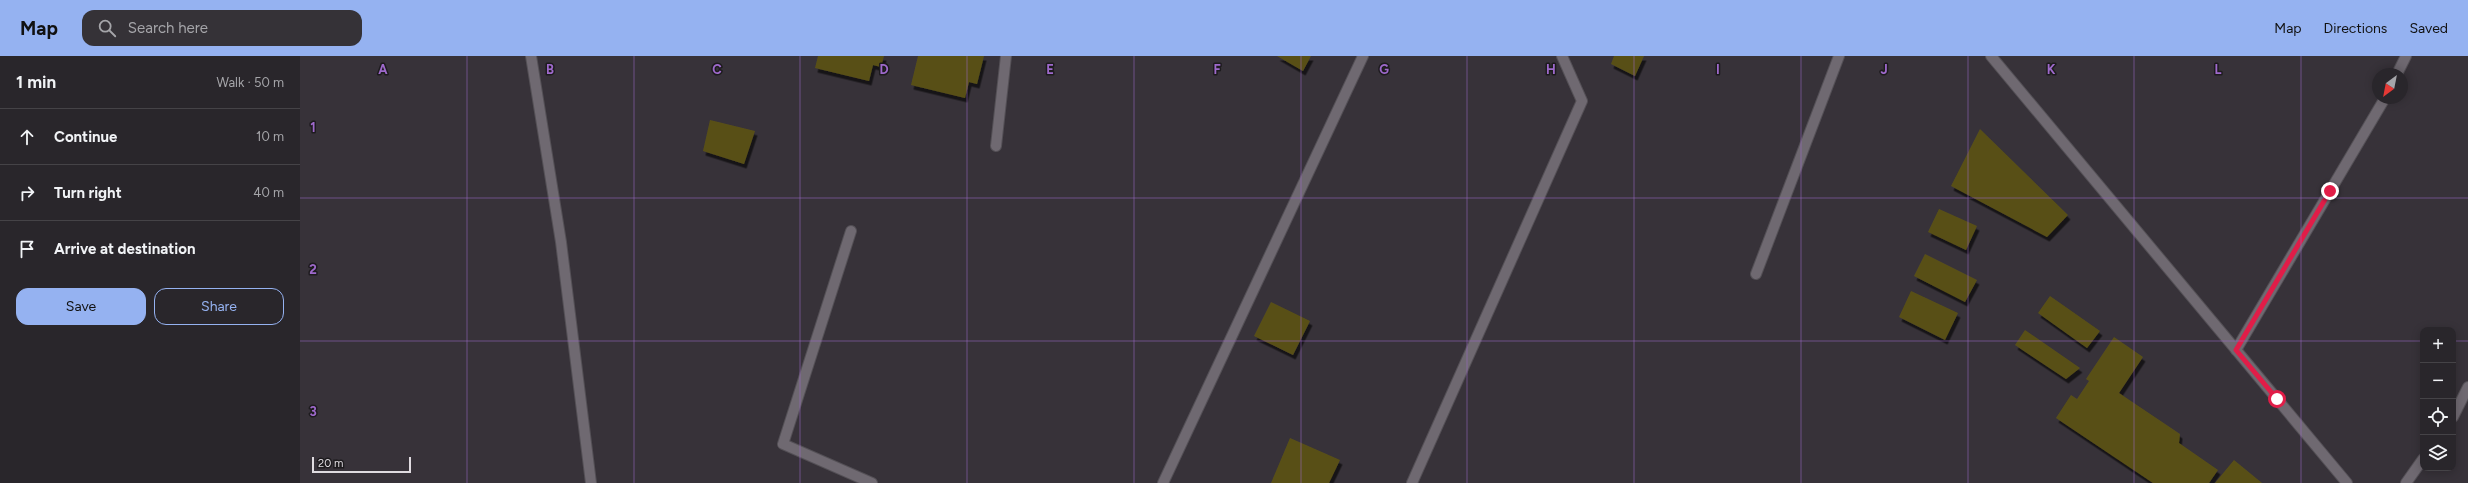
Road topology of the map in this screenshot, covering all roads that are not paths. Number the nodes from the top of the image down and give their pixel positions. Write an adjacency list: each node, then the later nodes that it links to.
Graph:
1 (531, 56): 17 (street)
2 (1006, 56): 10 (street)
3 (1363, 56): 19 (street)
4 (1562, 56): 20 (street)
5 (1839, 56): 12 (street)
6 (1991, 56): 13 (street)
7 (2406, 56): 8 (street)
8 (2400, 68)
9 (2381, 104): 13 (street)
10 (996, 146)
11 (851, 231): 18 (street)
12 (1756, 274)
13 (2236, 350): 21 (street)
14 (2468, 387): 15 (street)
15 (2456, 411)
16 (2420, 463): 22 (street)
17 (591, 483)
18 (872, 483)
19 (1163, 483)
20 (1412, 483)
21 (2347, 483)
22 (2406, 483)

